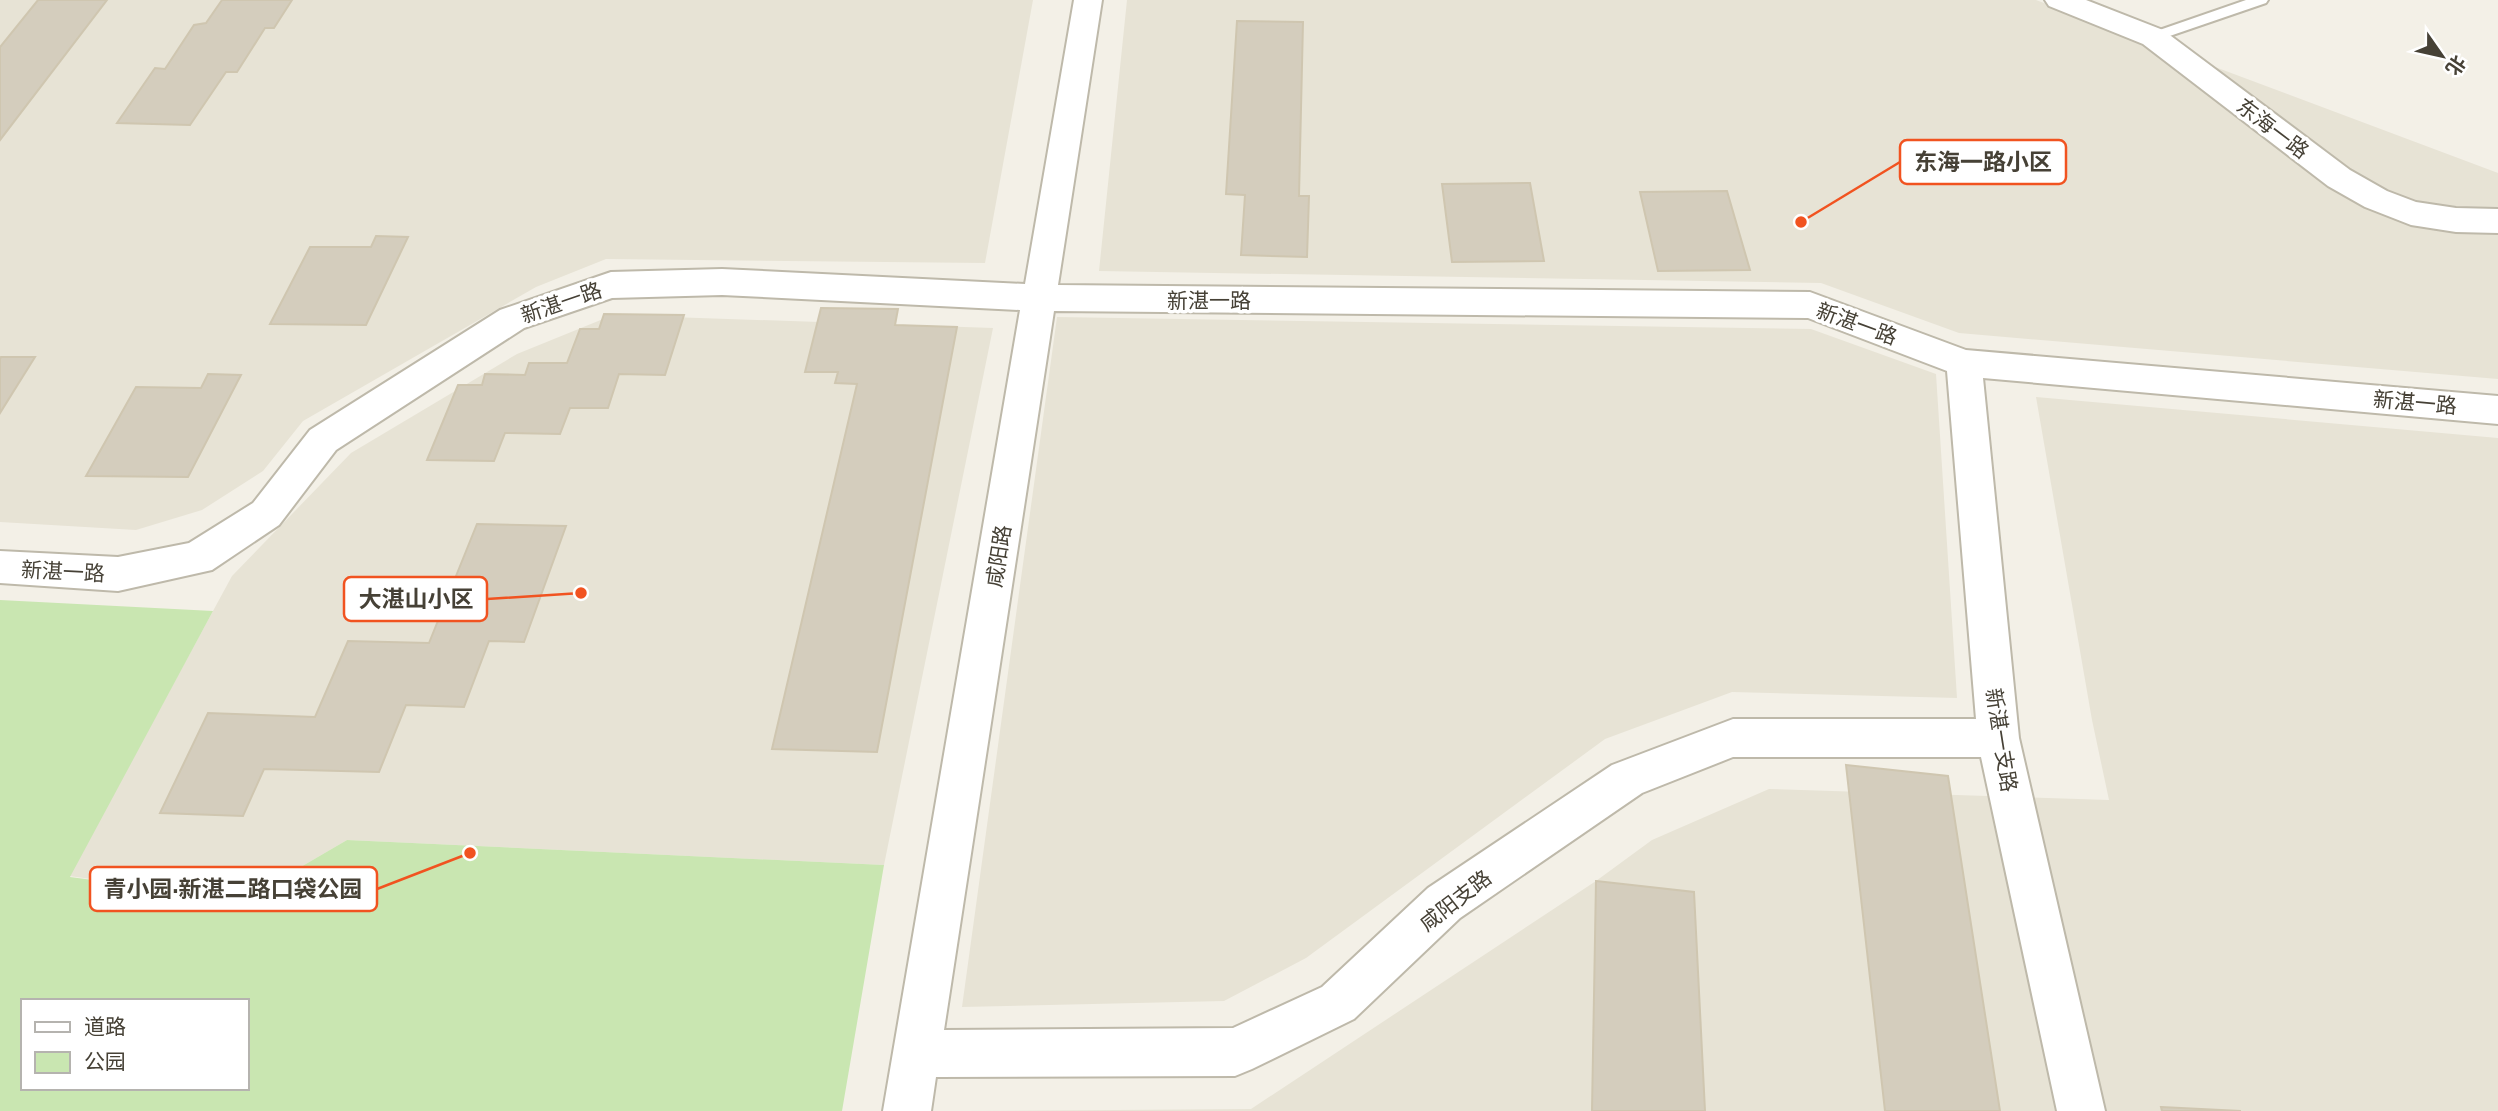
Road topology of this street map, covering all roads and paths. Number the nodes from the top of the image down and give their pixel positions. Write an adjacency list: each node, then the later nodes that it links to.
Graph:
1 (1088, 0): 6 (street, 咸阳路)
2 (2059, 0): 4 (street, 东海一路)
3 (2261, 0): 4 (lane)
4 (2152, 37): 5 (street, 东海一路)
5 (2498, 221)
6 (1040, 298): 7 (street, 新湛一路); 9 (street, 新湛一路); 11 (street, 咸阳路)
7 (1964, 363): 8 (street, 新湛一路); 10 (street, 新湛一支路)
8 (2498, 410)
9 (0, 567)
10 (1998, 738): 11 (street, 咸阳支路); 13 (street, 新湛一支路)
11 (917, 1054): 12 (street, 咸阳路)
12 (907, 1111)
13 (2081, 1111)

